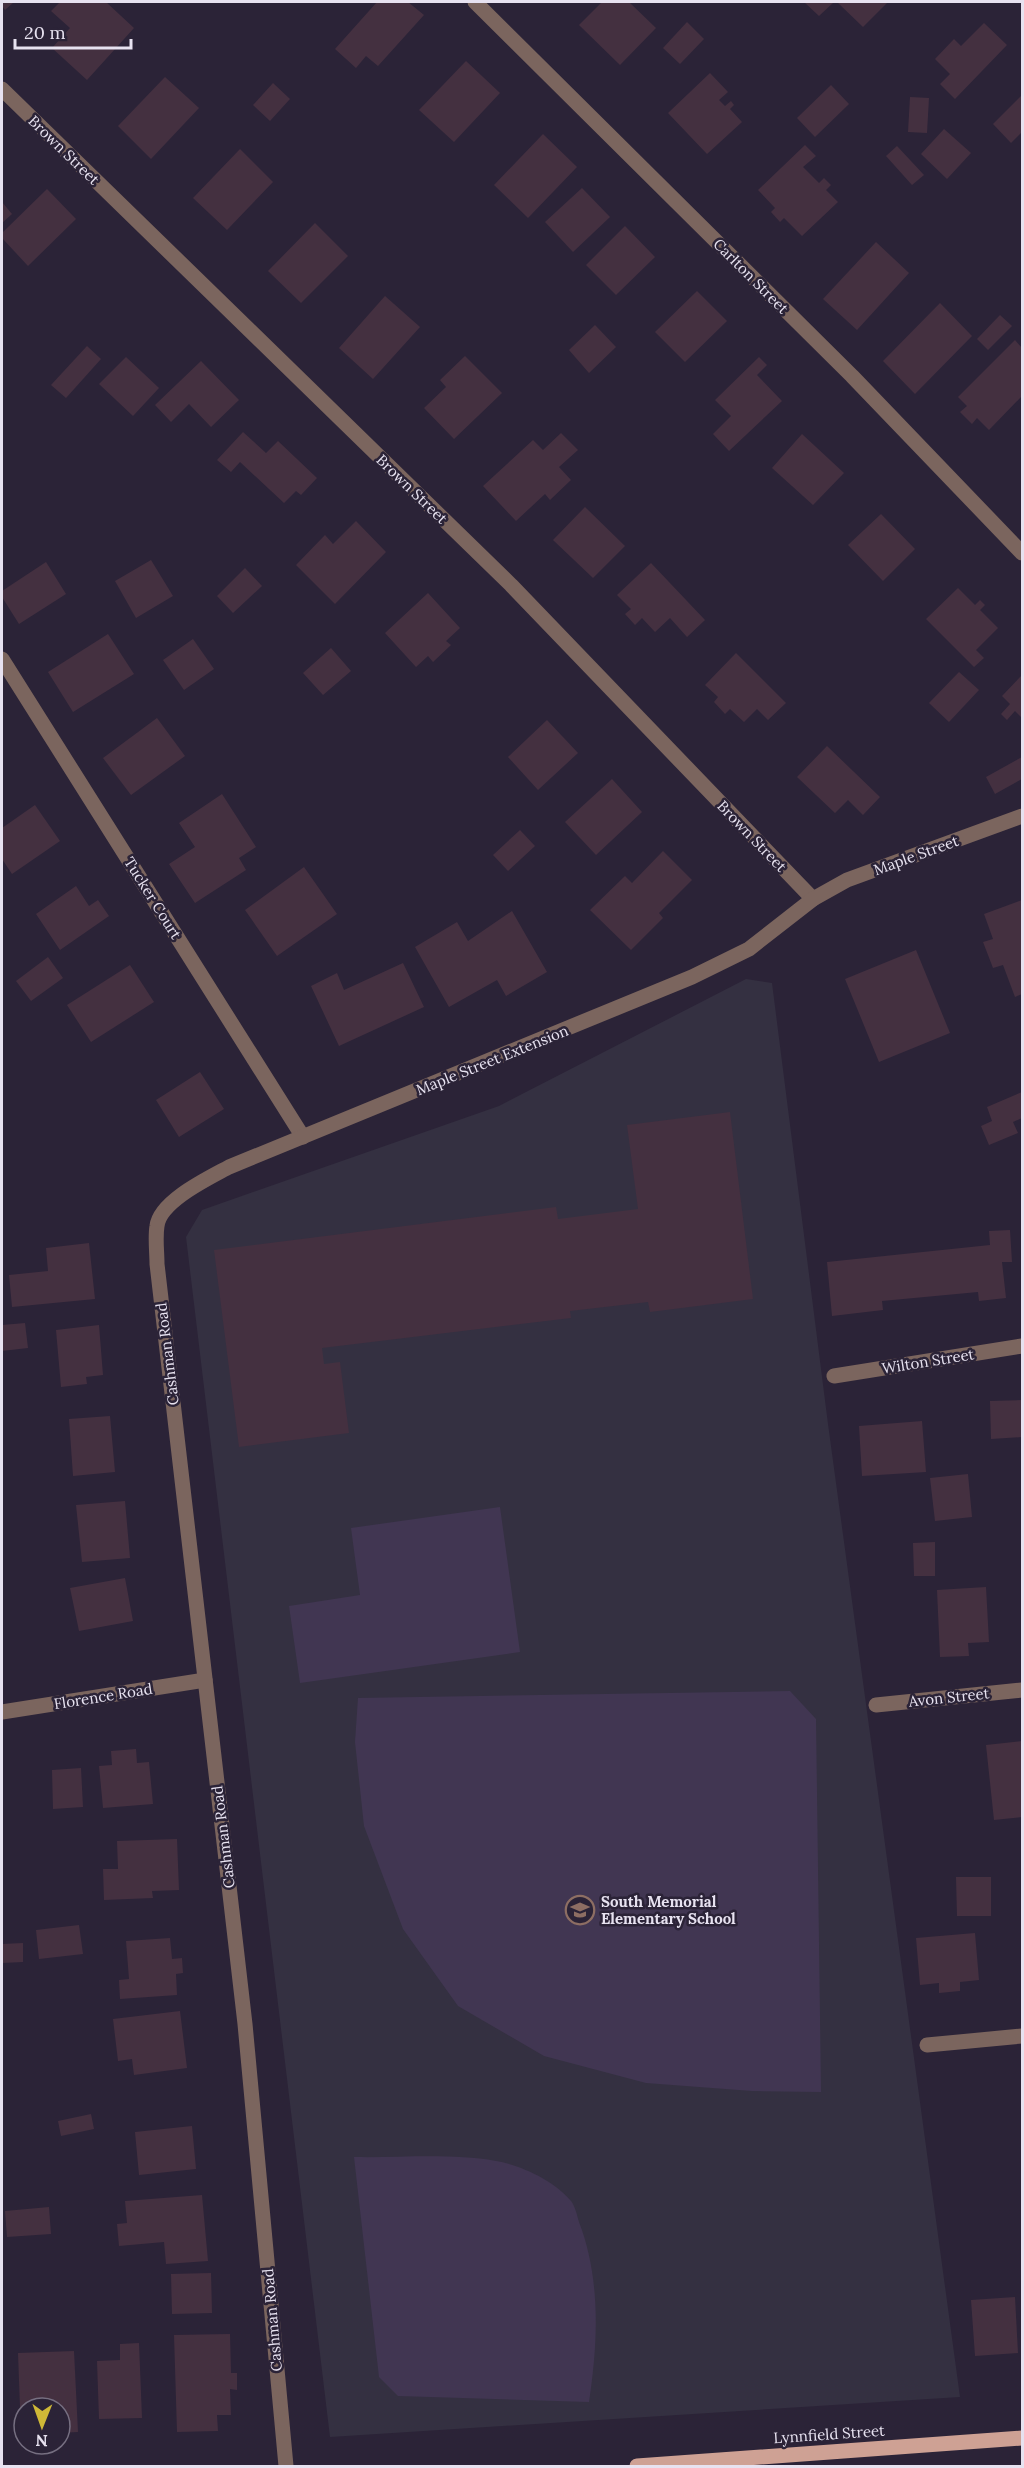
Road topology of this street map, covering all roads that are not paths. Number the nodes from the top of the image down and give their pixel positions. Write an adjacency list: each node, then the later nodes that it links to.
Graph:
1 (475, 2): 3 (street, Carlton Street)
2 (2, 89): 6 (street, Brown Street)
3 (1023, 553)
4 (2, 658): 7 (street, Tucker Court)
5 (1023, 816): 6 (street, Maple Street)
6 (813, 899): 7 (street, Maple Street Extension)
7 (303, 1137): 8 (street, Maple Street Extension)
8 (165, 1210): 11 (street, Cashman Road)
9 (1023, 1346): 10 (street, Wilton Street)
10 (834, 1376)
11 (205, 1680): 14 (street, Florence Road); 18 (street, Cashman Road)
12 (1023, 1690): 13 (street, Avon Street)
13 (876, 1705)
14 (2, 1712)
15 (1023, 2036): 16 (street)
16 (927, 2045)
17 (1023, 2438): 19 (main road, Lynnfield Street)
18 (286, 2466)
19 (637, 2466)

